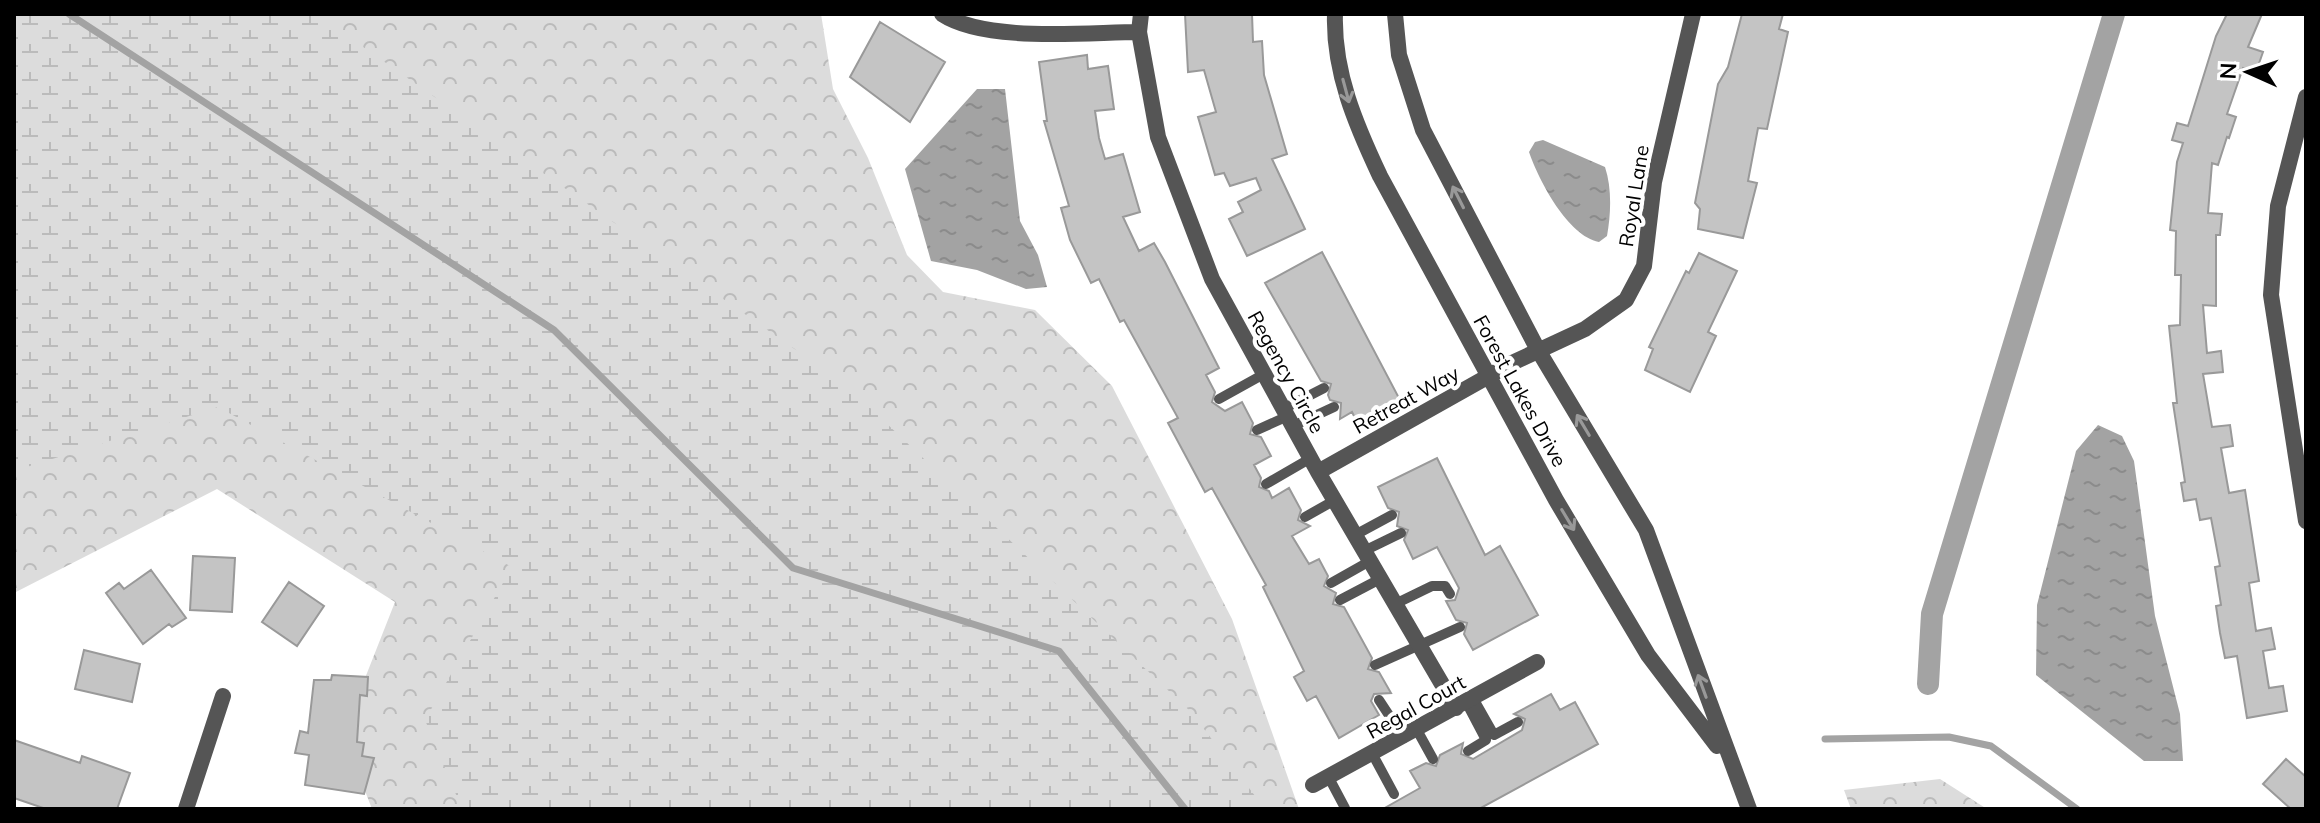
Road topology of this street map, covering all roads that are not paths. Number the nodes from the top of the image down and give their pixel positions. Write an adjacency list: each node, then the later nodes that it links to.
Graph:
1 (942, 14): 6 (street)
2 (1141, 14): 6 (street, Regency Circle)
3 (1335, 14): 11 (street, Forest Lakes Drive, one-way to 11)
4 (1395, 14): 8 (street, Forest Lakes Drive, one-way to 4)
5 (1693, 14): 8 (street, Royal Lane)
6 (1139, 32): 10 (street, Regency Circle)
7 (2306, 97): 22 (street)
8 (1538, 350): 9 (street, Royal Lane); 43 (street, Forest Lakes Drive, one-way to 8)
9 (1512, 363): 11 (street, Retreat Way)
10 (1264, 374): 13 (lane); 15 (street, Regency Circle)
11 (1489, 376): 17 (street, Retreat Way); 43 (street, Forest Lakes Drive, one-way to 43)
12 (1324, 388): 15 (lane)
13 (1219, 399)
14 (1334, 407): 15 (lane)
15 (1288, 417): 16 (lane); 17 (street, Regency Circle)
16 (1257, 430)
17 (1314, 465): 18 (lane); 19 (street, Regency Circle)
18 (1266, 484)
19 (1335, 500): 21 (lane); 24 (street, Regency Circle)
20 (1392, 515): 24 (lane)
21 (1305, 517)
22 (2306, 521)
23 (1401, 533): 25 (lane)
24 (1355, 535): 25 (street, Regency Circle)
25 (1367, 556): 26 (street, Regency Circle); 27 (lane)
26 (1380, 579): 29 (lane); 30 (street, Regency Circle)
27 (1331, 583)
28 (1450, 594): 30 (lane)
29 (1340, 600)
30 (1395, 604): 32 (street, Regency Circle)
31 (1460, 627): 32 (lane)
32 (1419, 645): 34 (lane); 37 (street, Regency Circle)
33 (1537, 662): 37 (street, Regal Court)
34 (1375, 665)
35 (223, 696): 47 (street)
36 (1379, 700): 39 (lane)
37 (1465, 703): 38 (lane); 39 (street, Regal Court); 40 (lane)
38 (1518, 722)
39 (1410, 734): 41 (street, Regal Court); 42 (lane)
40 (1468, 751)
41 (1373, 755): 44 (street, Regal Court); 45 (lane)
42 (1433, 759)
43 (1728, 759): 48 (street, Forest Lakes Drive)
44 (1321, 780): 46 (lane)
45 (1394, 794)
46 (1345, 808)
47 (186, 809)
48 (1749, 809)

